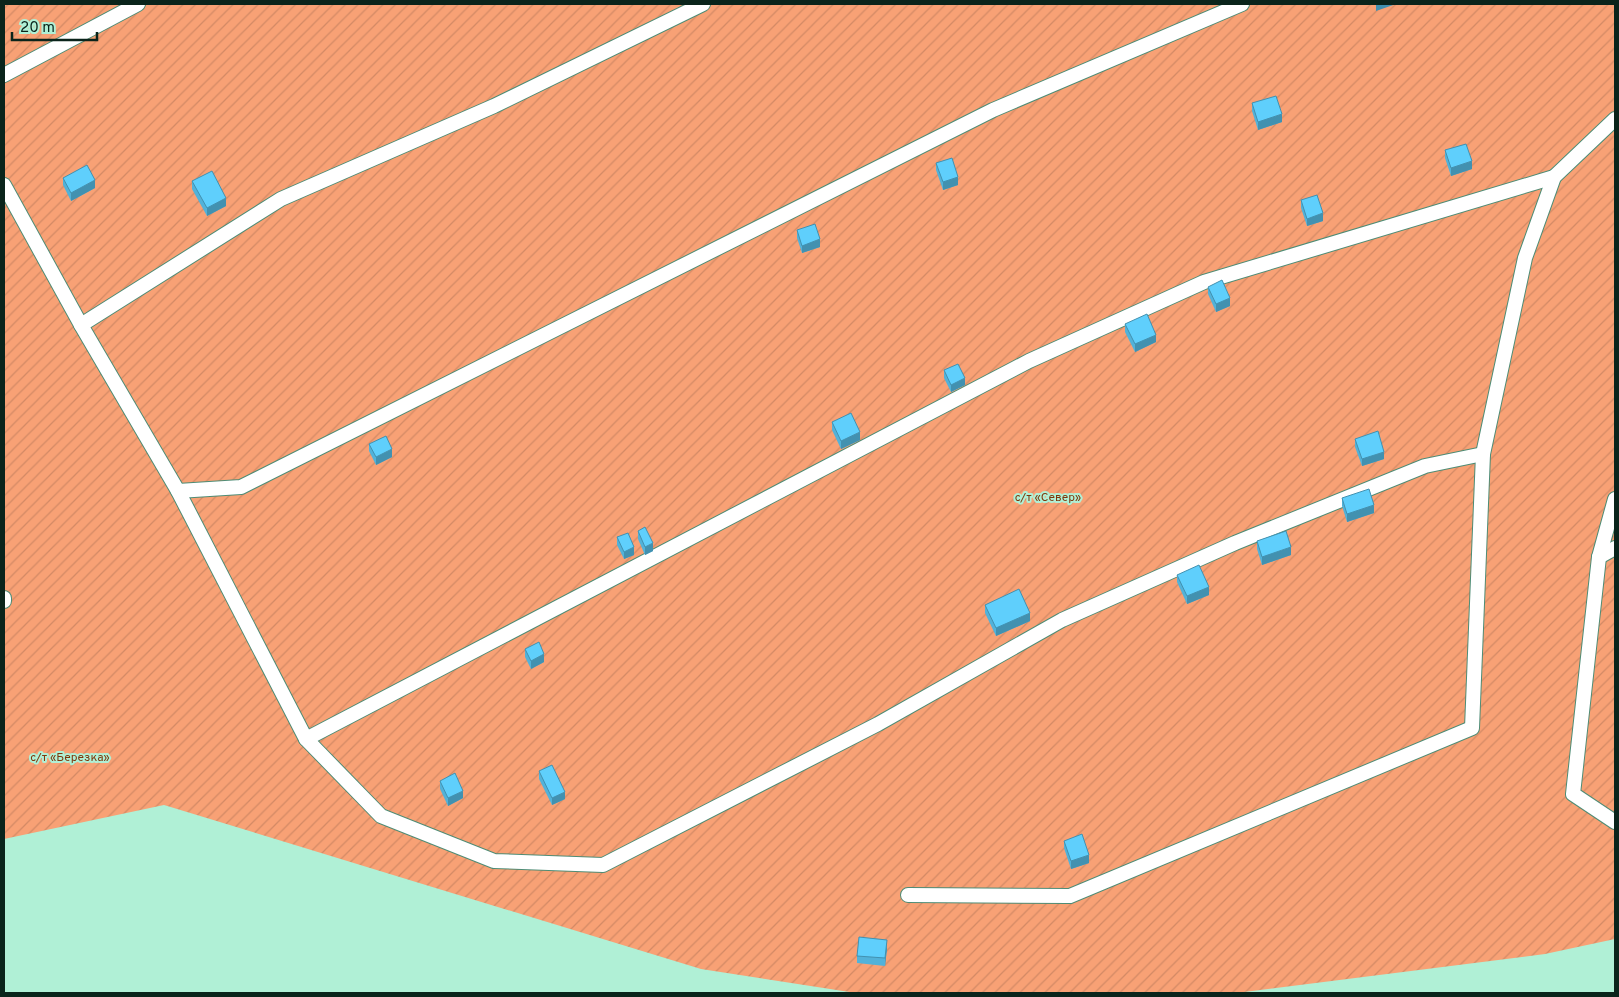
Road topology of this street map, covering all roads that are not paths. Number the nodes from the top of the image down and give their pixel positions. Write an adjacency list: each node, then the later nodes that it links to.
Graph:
1 (138, 4): 4 (lane)
2 (703, 4): 8 (lane)
3 (1242, 4): 10 (lane)
4 (4, 75)
5 (1615, 119): 6 (lane)
6 (1554, 178): 9 (lane); 14 (lane)
7 (4, 185): 8 (lane)
8 (81, 324): 10 (lane)
9 (1484, 454): 14 (lane); 16 (lane)
10 (178, 492): 14 (lane)
11 (1615, 499): 13 (lane)
12 (1615, 548): 13 (lane)
13 (1599, 558): 15 (lane)
14 (306, 740)
15 (1615, 822)
16 (908, 895)

